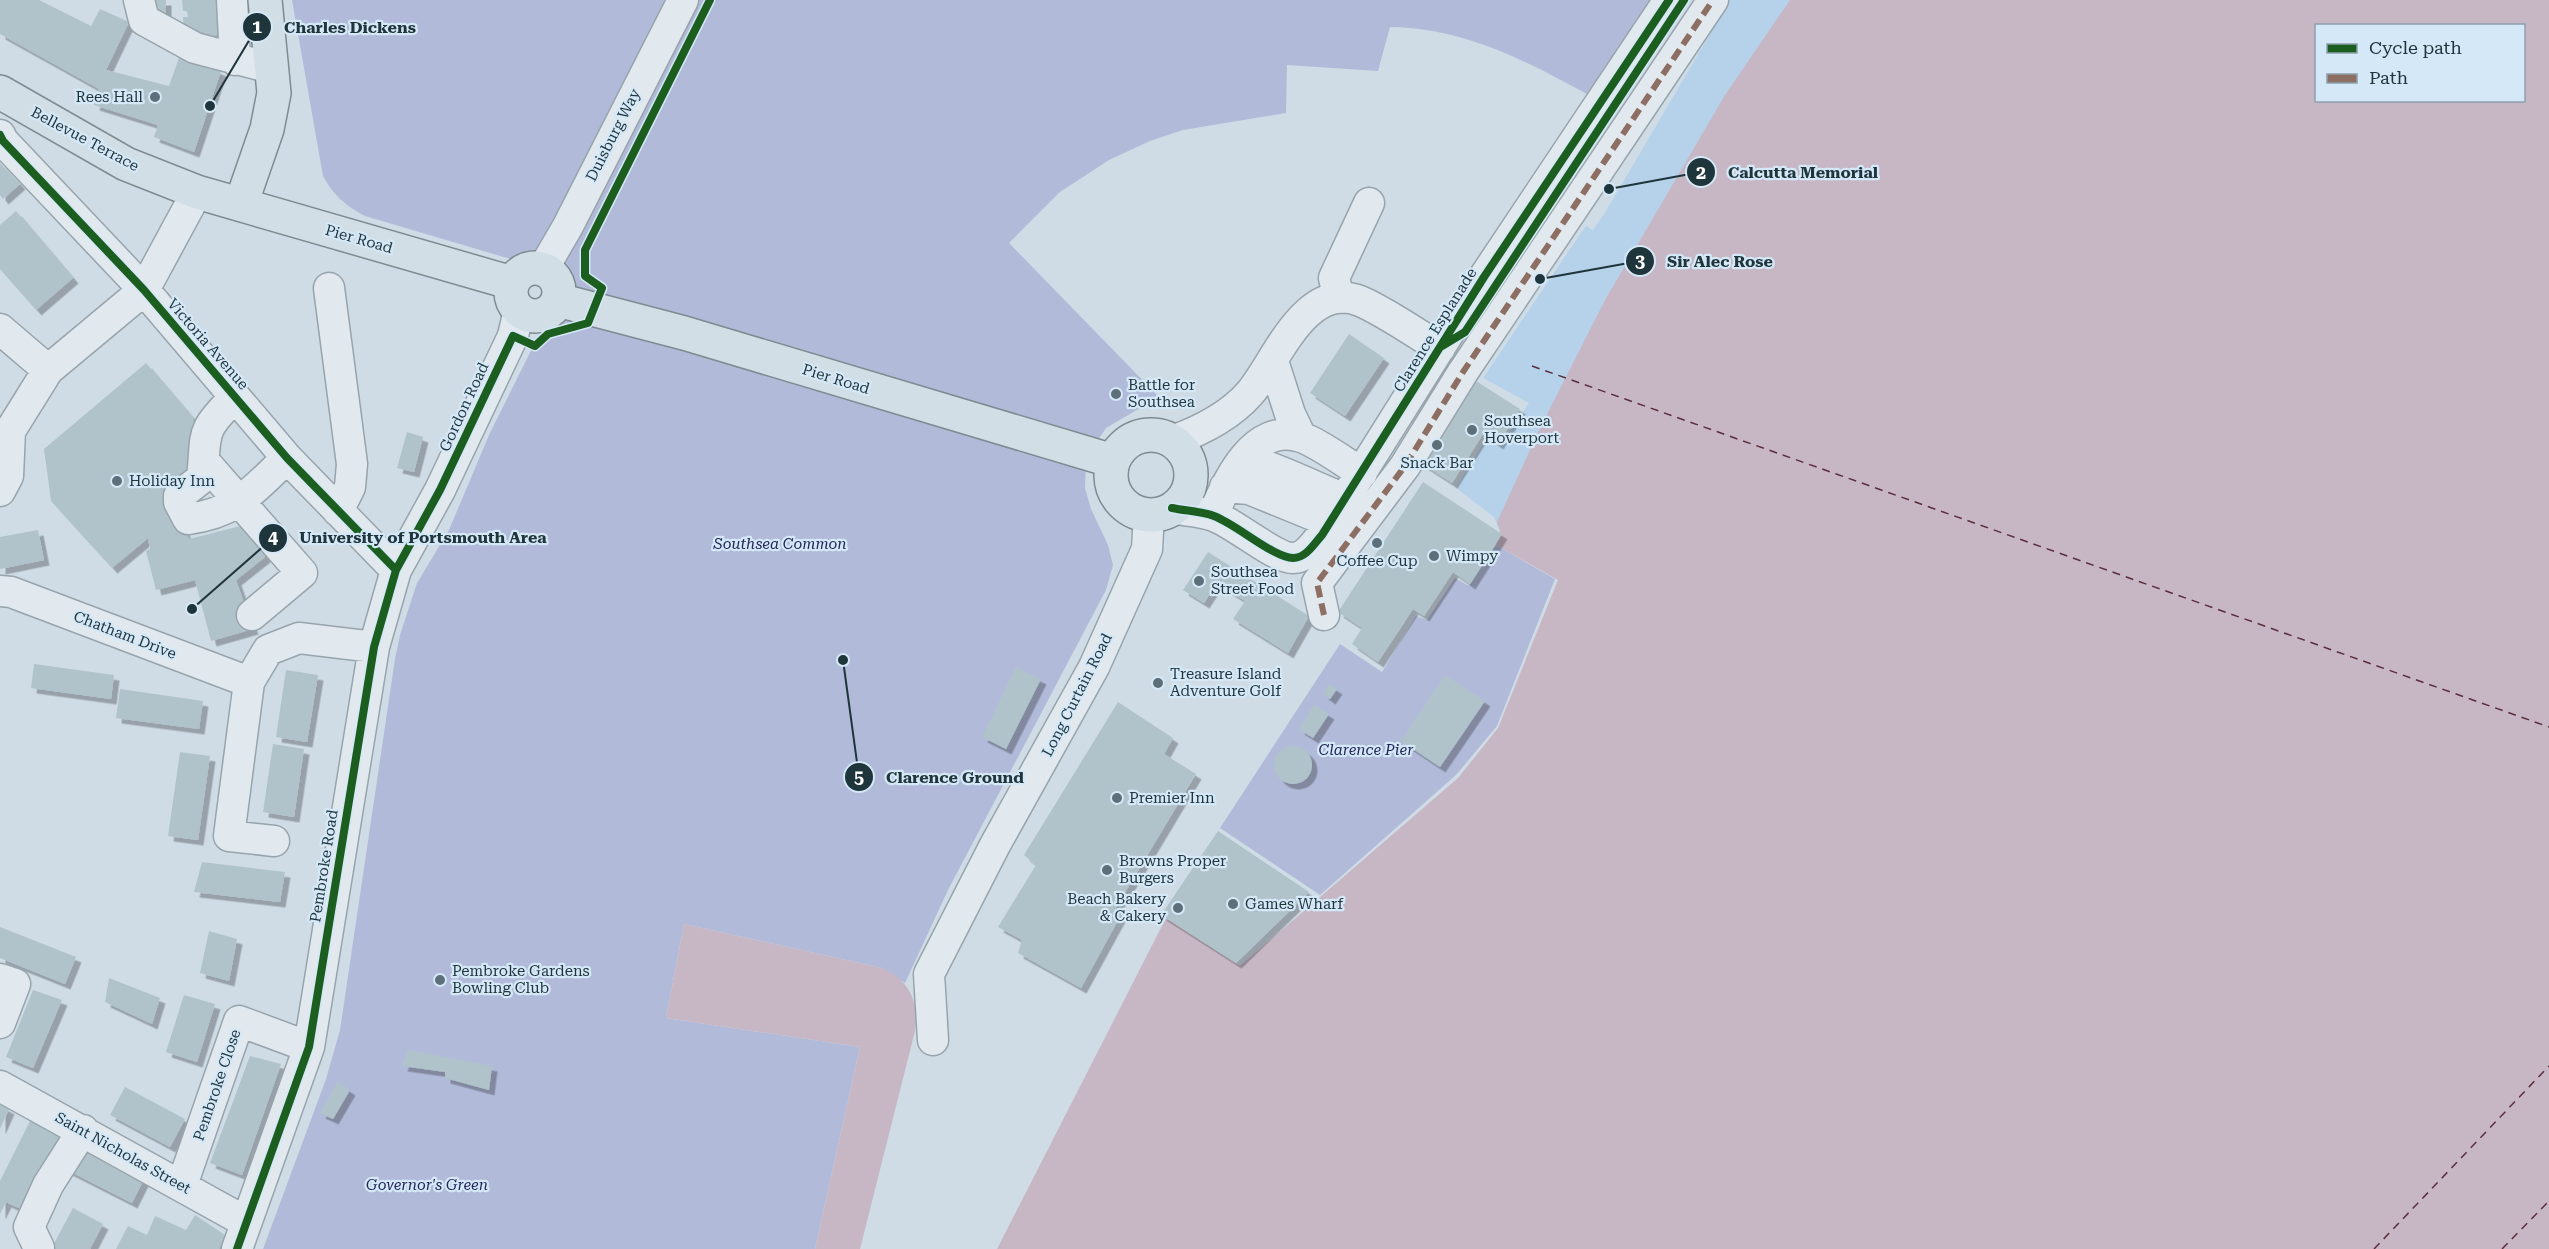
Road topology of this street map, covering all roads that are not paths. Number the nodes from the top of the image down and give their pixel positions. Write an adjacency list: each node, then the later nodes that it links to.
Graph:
1 (139, 0): 7 (street)
2 (232, 0): 7 (street)
3 (264, 0): 8 (main road)
4 (683, 0): 14 (street, Duisburg Way)
5 (1669, 0): 21 (street, Clarence Esplanade)
6 (1713, 0): 43 (street)
7 (235, 60): 8 (street)
8 (271, 68): 13 (main road)
9 (0, 92): 11 (main road, Bellevue Terrace)
10 (0, 135): 16 (street, Victoria Avenue)
11 (196, 192): 13 (main road, Bellevue Terrace); 16 (street)
12 (1369, 203): 18 (street)
13 (241, 204): 17 (main road, Pier Road)
14 (543, 269): 17 (main road); 19 (main road)
15 (328, 288): 37 (street)
16 (144, 290): 23 (street); 24 (street, Victoria Avenue)
17 (515, 297): 19 (main road); 33 (street, Gordon Road)
18 (1339, 298): 21 (street); 22 (street)
19 (558, 300): 30 (main road, Pier Road)
20 (0, 329): 23 (street)
21 (1440, 348): 31 (street, Clarence Esplanade)
22 (1273, 361): 25 (street); 26 (street)
23 (48, 370): 34 (street)
24 (235, 397): 27 (street, Victoria Avenue); 29 (street)
25 (1301, 437): 28 (street); 31 (street)
26 (1172, 441): 30 (main road); 38 (main road)
27 (287, 458): 35 (street); 37 (street, Victoria Avenue)
28 (1244, 459): 32 (street); 36 (street)
29 (204, 460): 35 (street); 35 (street)
30 (1113, 461): 38 (main road)
31 (1362, 473): 36 (street, Clarence Esplanade)
32 (1225, 487): 36 (street); 39 (street)
33 (440, 490): 40 (street, Pembroke Road)
34 (0, 491)
35 (240, 502): 42 (street)
36 (1338, 510): 39 (street, Clarence Esplanade)
37 (338, 511): 40 (street, Victoria Avenue)
38 (1161, 512): 39 (street, Clarence Esplanade); 49 (street, Long Curtain Road)
39 (1213, 515)
40 (396, 570): 44 (street, Pembroke Road)
41 (0, 591): 45 (street, Chatham Drive)
42 (252, 615)
43 (1324, 615)
44 (374, 647): 45 (street); 50 (street, Pembroke Road)
45 (249, 682): 46 (street)
46 (274, 841)
47 (0, 979): 48 (street)
48 (0, 1023)
49 (933, 1040)
50 (309, 1047): 53 (street, Pembroke Close); 54 (street, Pembroke Road)
51 (0, 1086): 52 (street, Saint Nicholas Street)
52 (83, 1130): 53 (street, Saint Nicholas Street); 55 (street)
53 (182, 1185): 54 (street, Saint Nicholas Street)
54 (241, 1236)
55 (39, 1248)

